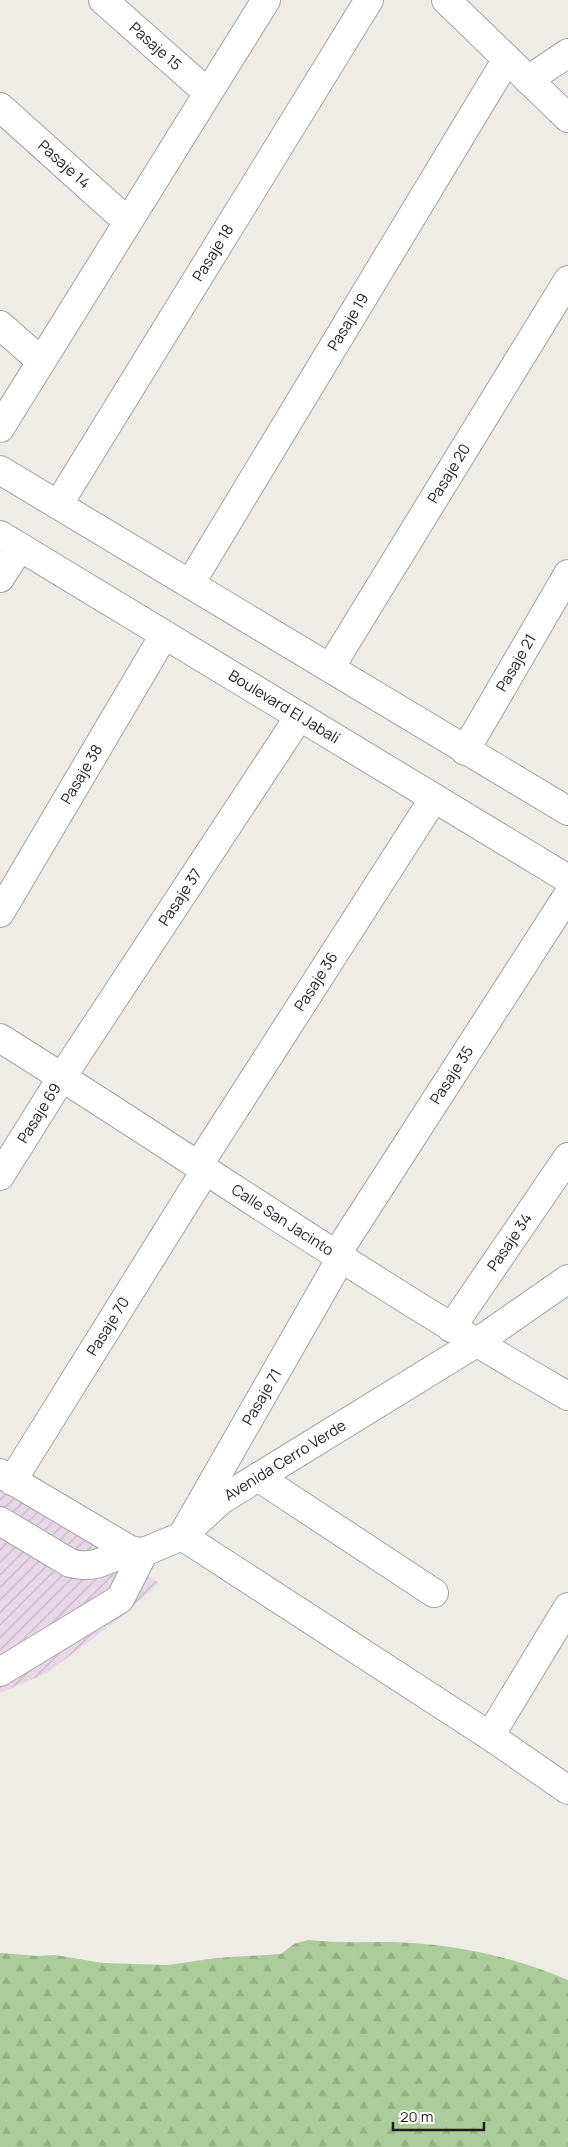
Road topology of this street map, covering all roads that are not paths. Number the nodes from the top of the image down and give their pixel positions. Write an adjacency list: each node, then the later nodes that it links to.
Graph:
1 (103, 0): 8 (street, Pasaje 15)
2 (266, 0): 8 (street)
3 (369, 0): 17 (street, Pasaje 18)
4 (446, 0): 6 (street)
5 (568, 53): 7 (street)
6 (507, 59): 7 (street); 21 (street, Pasaje 19)
7 (528, 80): 10 (street)
8 (208, 93): 11 (street)
9 (0, 107): 11 (street, Pasaje 14)
10 (568, 118)
11 (128, 222): 14 (street)
12 (568, 280): 23 (street, Pasaje 20)
13 (0, 325): 14 (street)
14 (41, 362): 15 (street)
15 (0, 428)
16 (0, 470): 17 (street)
17 (58, 505): 21 (street)
18 (10, 541): 20 (street); 22 (street, Boulevard El Jabalí)
19 (568, 574): 25 (street, Pasaje 21)
20 (0, 578)
21 (190, 584): 23 (street)
22 (164, 635): 24 (street, Boulevard El Jabalí); 30 (street, Pasaje 38)
23 (330, 668): 25 (street)
24 (299, 717): 26 (street, Boulevard El Jabalí); 32 (street, Pasaje 37)
25 (465, 751): 27 (street)
26 (434, 798): 28 (street, Boulevard El Jabalí); 34 (street, Pasaje 36)
27 (568, 812)
28 (568, 879)
29 (568, 894): 36 (street, Pasaje 35)
30 (0, 913)
31 (0, 1038): 32 (street, Calle San Jacinto)
32 (62, 1077): 34 (street, Calle San Jacinto); 35 (street, Pasaje 69)
33 (568, 1157): 38 (street, Pasaje 34)
34 (201, 1168): 36 (street, Calle San Jacinto); 41 (street, Pasaje 70)
35 (0, 1176)
36 (338, 1257): 38 (street, Calle San Jacinto); 44 (street, Pasaje 71)
37 (568, 1279): 39 (street, Avenida Cerro Verde)
38 (451, 1328): 39 (street, Calle San Jacinto)
39 (476, 1343): 40 (street, Calle San Jacinto); 42 (street, Avenida Cerro Verde)
40 (568, 1396)
41 (6, 1477): 45 (street)
42 (258, 1477): 44 (street, Avenida Cerro Verde); 46 (street)
43 (0, 1521): 45 (street, Avenida Cerro Verde)
44 (182, 1536): 45 (street, Avenida Cerro Verde); 49 (street)
45 (137, 1551): 48 (street)
46 (434, 1594)
47 (568, 1607): 49 (street)
48 (0, 1672)
49 (490, 1736): 50 (street)
50 (568, 1790)

